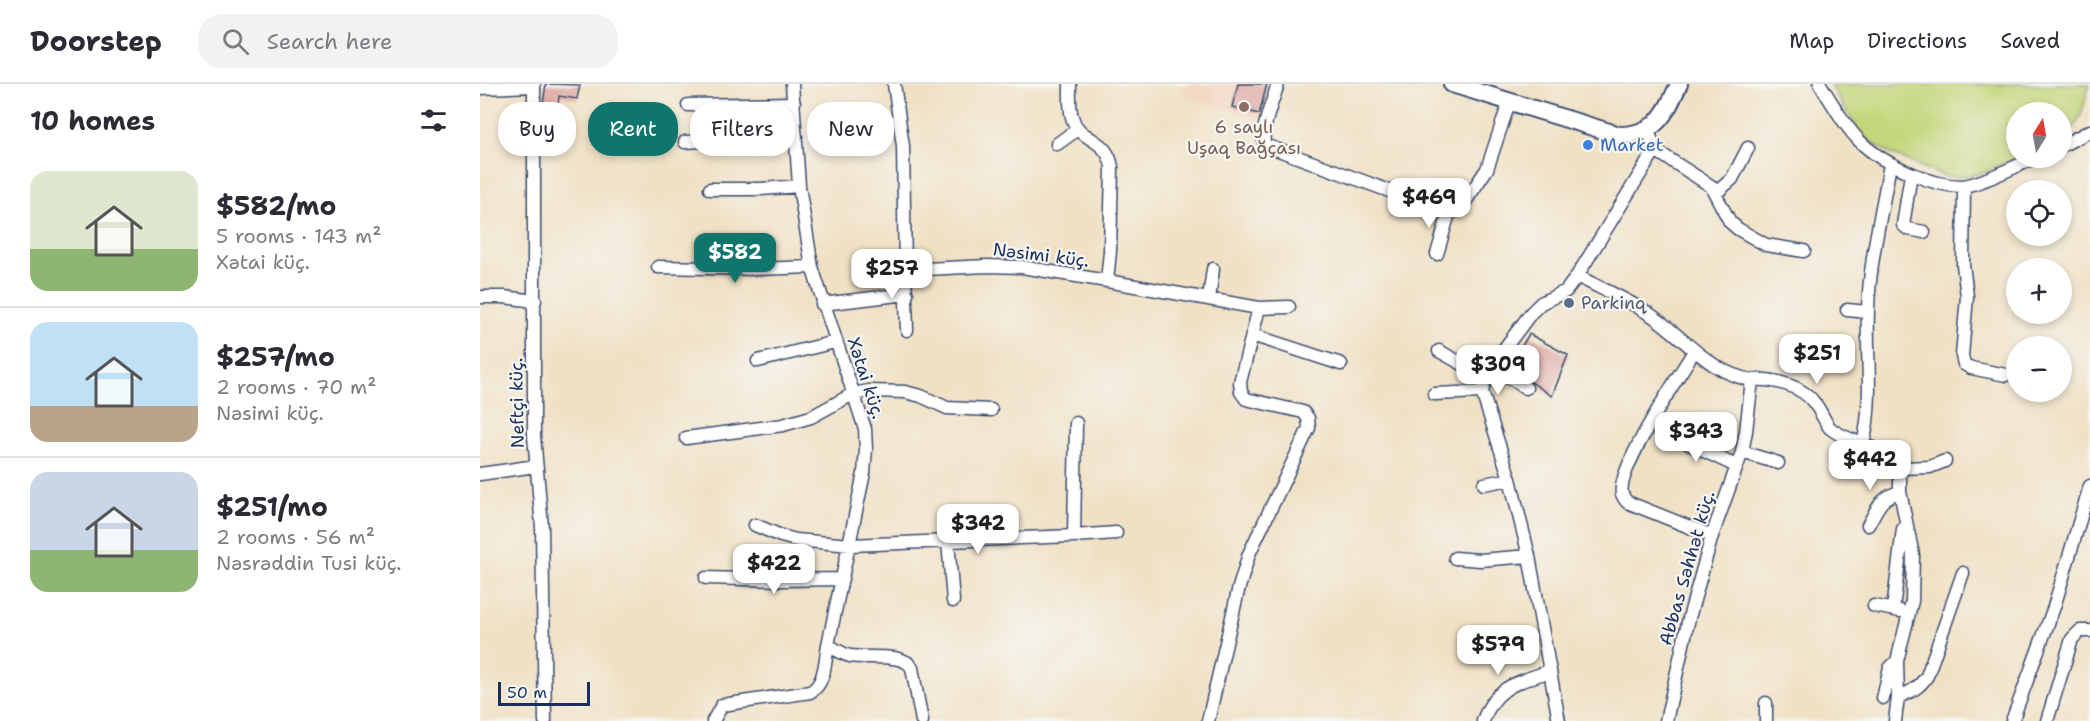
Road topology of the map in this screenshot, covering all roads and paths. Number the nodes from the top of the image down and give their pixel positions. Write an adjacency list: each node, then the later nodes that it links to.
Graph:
1 (792, 84): 12 (street, Xətai küç.)
2 (894, 84): 37 (street)
3 (1070, 84): 14 (street)
4 (1278, 84): 30 (street)
5 (1452, 84): 10 (main road)
6 (1679, 84): 15 (main road)
7 (1820, 84): 23 (street)
8 (534, 85): 9 (street); 43 (street, Neftçi küç.)
9 (480, 88)
10 (1486, 88): 11 (main road)
11 (1510, 100): 15 (main road); 30 (street)
12 (794, 102)
13 (795, 120): 17 (street, Xətai küç.)
14 (1078, 129): 20 (street); 39 (street)
15 (1648, 130): 22 (street)
16 (2090, 131): 18 (street)
17 (796, 136): 19 (street); 26 (street, Xətai küç.)
18 (2072, 140)
19 (685, 141)
20 (1057, 144)
21 (1748, 148): 29 (street)
22 (1655, 150): 29 (street); 38 (street)
23 (1890, 164): 25 (street); 48 (street)
24 (2010, 168): 27 (street)
25 (1911, 174): 27 (street); 31 (street)
26 (799, 186): 28 (street); 35 (street, Xətai küç.)
27 (1964, 186): 57 (street)
28 (710, 189)
29 (1716, 193): 32 (street)
30 (1449, 213): 33 (street)
31 (1924, 232)
32 (1804, 251)
33 (1437, 254)
34 (658, 267): 35 (street)
35 (812, 267): 44 (street, Xətai küç.)
36 (1213, 269): 42 (street)
37 (906, 270): 39 (street, Nəsimi küç.); 40 (street)
38 (1577, 276): 53 (street); 56 (street)
39 (1107, 281): 42 (street, Nəsimi küç.)
40 (907, 294): 44 (street); 49 (street)
41 (480, 297): 43 (street)
42 (1209, 299): 46 (street, Nəsimi küç.)
43 (535, 301): 71 (street, Neftçi küç.)
44 (822, 304): 51 (street, Xətai küç.)
45 (1289, 307): 46 (street, Nəsimi küç.)
46 (1258, 308): 50 (street)
47 (1847, 310): 48 (street)
48 (1868, 312): 67 (street)
49 (907, 330)
50 (1252, 335): 55 (street); 103 (street)
51 (835, 342): 54 (street); 61 (street, Xətai küç.)
52 (1439, 351): 56 (street)
53 (1694, 351): 58 (street); 84 (street)
54 (758, 361)
55 (1341, 364)
56 (1490, 372): 59 (street); 60 (street)
57 (2006, 375)
58 (1752, 380): 67 (street); 68 (street, Abbas Səhhət küç.)
59 (1526, 388)
60 (1482, 392): 62 (street); 75 (street)
61 (854, 394): 63 (street); 66 (street); 86 (street, Xətai küç.)
62 (1434, 394)
63 (991, 410)
64 (1076, 423): 83 (street)
65 (1668, 434): 72 (street)
66 (686, 438)
67 (1863, 444): 73 (street)
68 (1742, 452): 70 (street); 72 (street, Abbas Səhhət küç.)
69 (1945, 461): 73 (street)
70 (1778, 463)
71 (536, 466): 74 (street); 104 (street, Neftçi küç.)
72 (1736, 466): 84 (street, Abbas Səhhət küç.)
73 (1900, 468): 78 (street)
74 (480, 474)
75 (1510, 479): 76 (street); 87 (street)
76 (1484, 484)
77 (2090, 486): 112 (street)
78 (1900, 492): 80 (street); 81 (street)
79 (755, 525): 86 (street)
80 (1868, 525)
81 (1907, 526): 94 (street); 95 (street)
82 (1116, 533): 83 (street)
83 (1074, 536): 85 (street)
84 (1712, 536): 109 (street, Abbas Səhhət küç.)
85 (948, 541): 86 (street); 92 (street)
86 (850, 545): 91 (street, Xətai küç.)
87 (1529, 556): 88 (street); 99 (street)
88 (1455, 558)
89 (1963, 573): 100 (street)
90 (706, 578): 91 (street)
91 (841, 579): 97 (street, Xətai küç.)
92 (953, 600)
93 (1874, 606): 94 (street)
94 (1893, 609): 95 (street)
95 (1910, 613): 98 (street)
96 (2090, 631): 113 (street)
97 (828, 645): 105 (street, Xətai küç.); 106 (street)
98 (1897, 661): 100 (street); 101 (street)
99 (1550, 671): 107 (street); 108 (street)
100 (1898, 697): 111 (street)
101 (1883, 698)
102 (1766, 703): 110 (street)
103 (1211, 720)
104 (545, 721)
105 (713, 721)
106 (922, 721)
107 (1483, 721)
108 (1559, 721)
109 (1666, 721)
110 (1766, 721)
111 (1895, 721)
112 (2012, 721)
113 (2047, 721)

